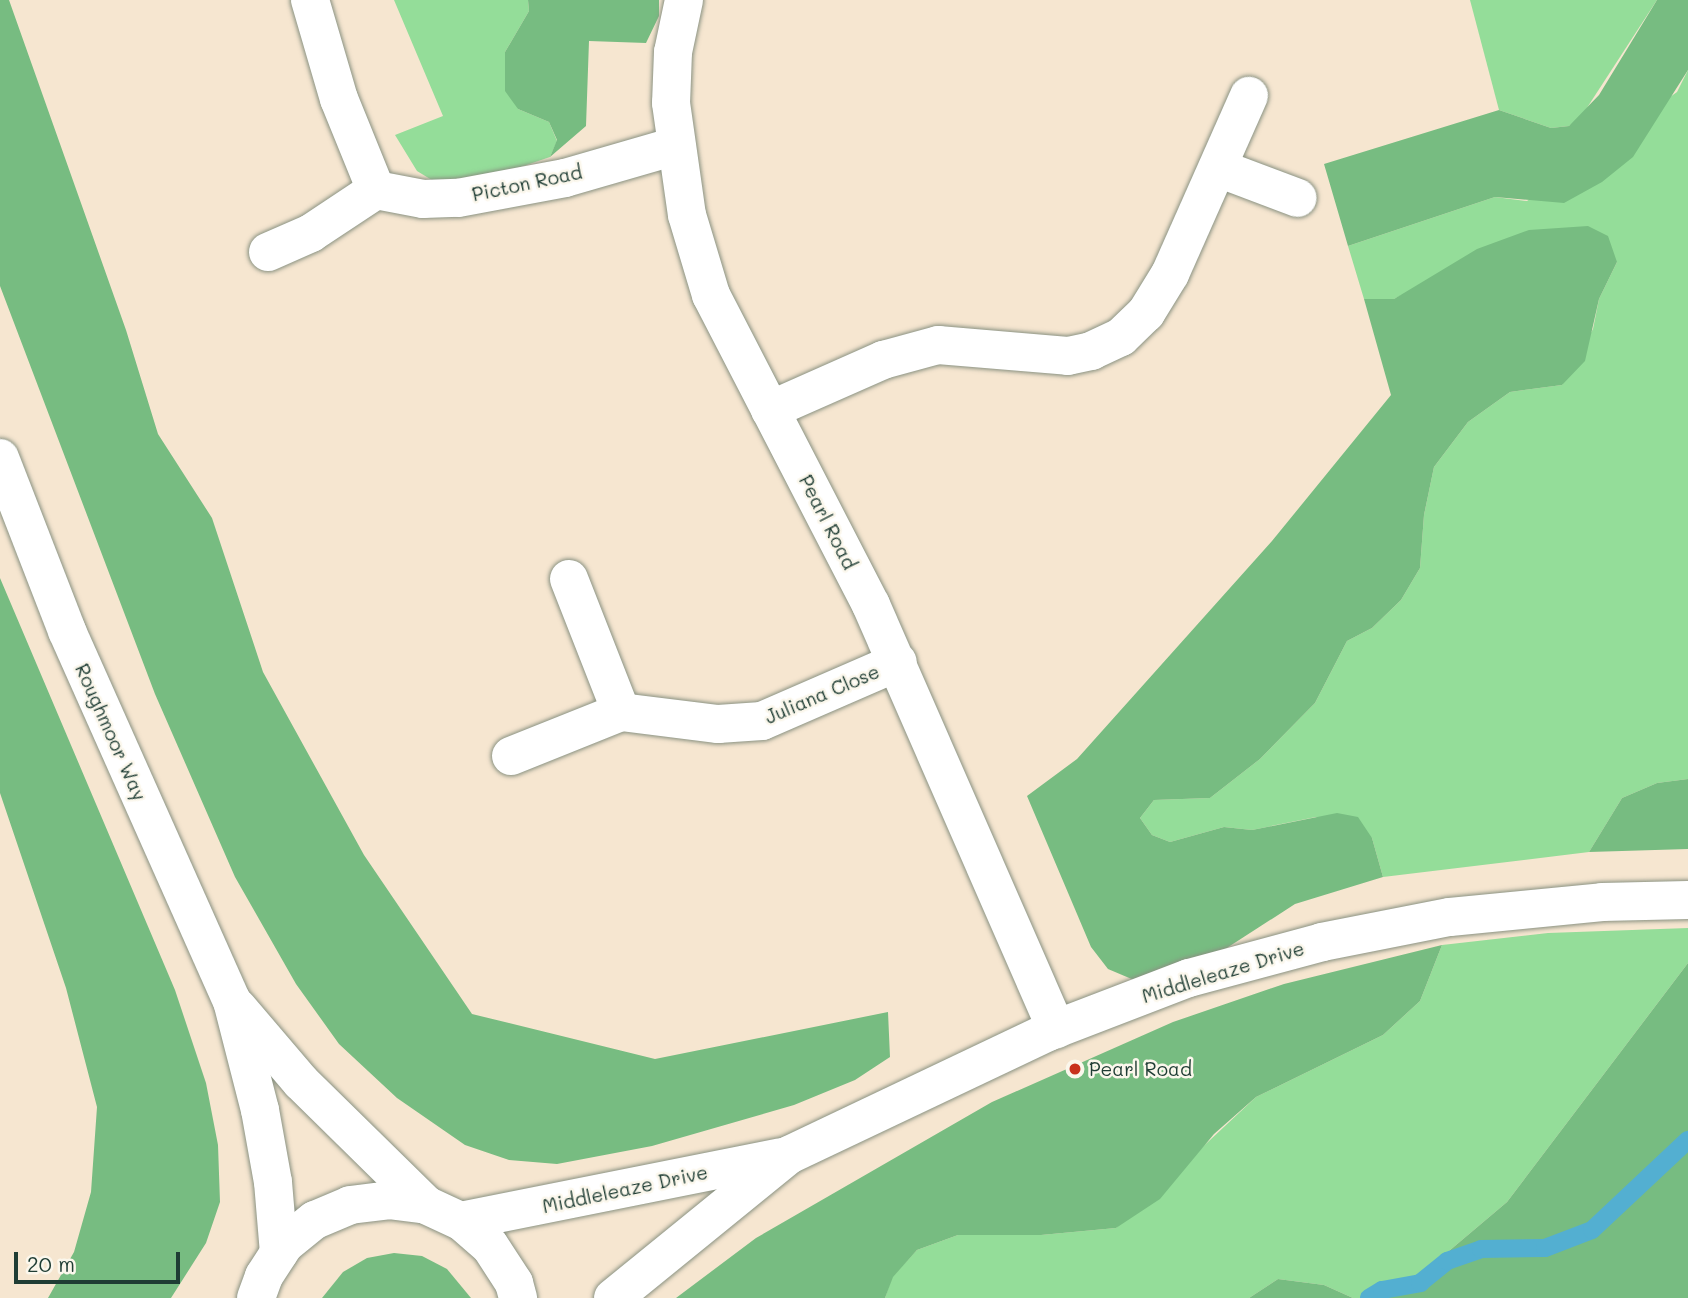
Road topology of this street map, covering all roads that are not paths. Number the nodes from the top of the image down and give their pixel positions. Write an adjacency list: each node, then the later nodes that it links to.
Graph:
1 (310, 0): 6 (street)
2 (684, 0): 4 (street, Pearl Road)
3 (1249, 96): 5 (street)
4 (676, 146): 6 (street, Picton Road); 9 (street, Pearl Road)
5 (1218, 168): 7 (street); 9 (street)
6 (376, 190): 8 (street)
7 (1298, 198)
8 (268, 252)
9 (771, 410): 12 (street, Pearl Road)
10 (0, 458): 16 (street, Roughmoor Way)
11 (569, 579): 13 (street)
12 (898, 662): 13 (street, Juliana Close); 17 (street, Pearl Road)
13 (621, 712): 14 (street, Juliana Close)
14 (511, 756)
15 (1688, 900): 17 (street, Middleleaze Drive)
16 (232, 1002): 19 (street, Roughmoor Way); 21 (street, Roughmoor Way)
17 (1056, 1028): 18 (street, Middleleaze Drive)
18 (789, 1155): 20 (street, Middleleaze Drive); 24 (street, Middleleaze Drive)
19 (426, 1205): 20 (street, Roughmoor Way); 21 (street, Roughmoor Way)
20 (461, 1221): 23 (street, Roughmoor Way)
21 (279, 1253): 22 (street, Roughmoor Way)
22 (256, 1297)
23 (518, 1298)
24 (613, 1298)

